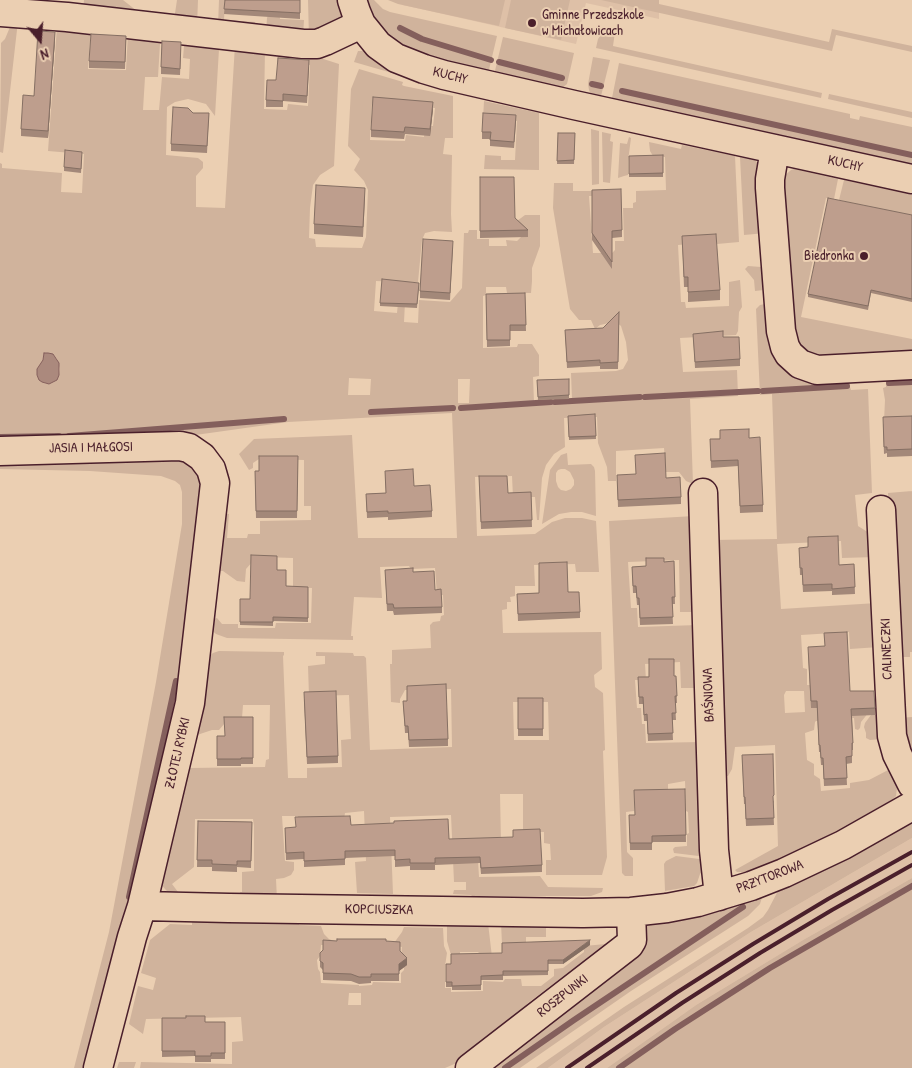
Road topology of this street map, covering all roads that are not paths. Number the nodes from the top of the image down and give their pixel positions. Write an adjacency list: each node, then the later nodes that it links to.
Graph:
1 (0, 12): 2 (street, KUCHY)
2 (357, 12): 3 (street, KUCHY)
3 (775, 149): 4 (street, KUCHY); 5 (street)
4 (912, 180)
5 (912, 365)
6 (182, 446): 7 (street, JASIA I MAŁGOSI); 13 (street, ZŁOTEJ RYBKI)
7 (0, 451)
8 (703, 493): 12 (street, BAŚNIOWA)
9 (881, 510): 10 (street, CALINECZKI)
10 (912, 784)
11 (912, 806): 12 (street, PRZYTOROWA)
12 (719, 896): 14 (street, PRZYTOROWA)
13 (142, 906): 14 (street, KOPCIUSZKA); 15 (street, ZŁOTEJ RYBKI)
14 (624, 912): 16 (street, ROSZPUNKI)
15 (98, 1068)
16 (470, 1068)

